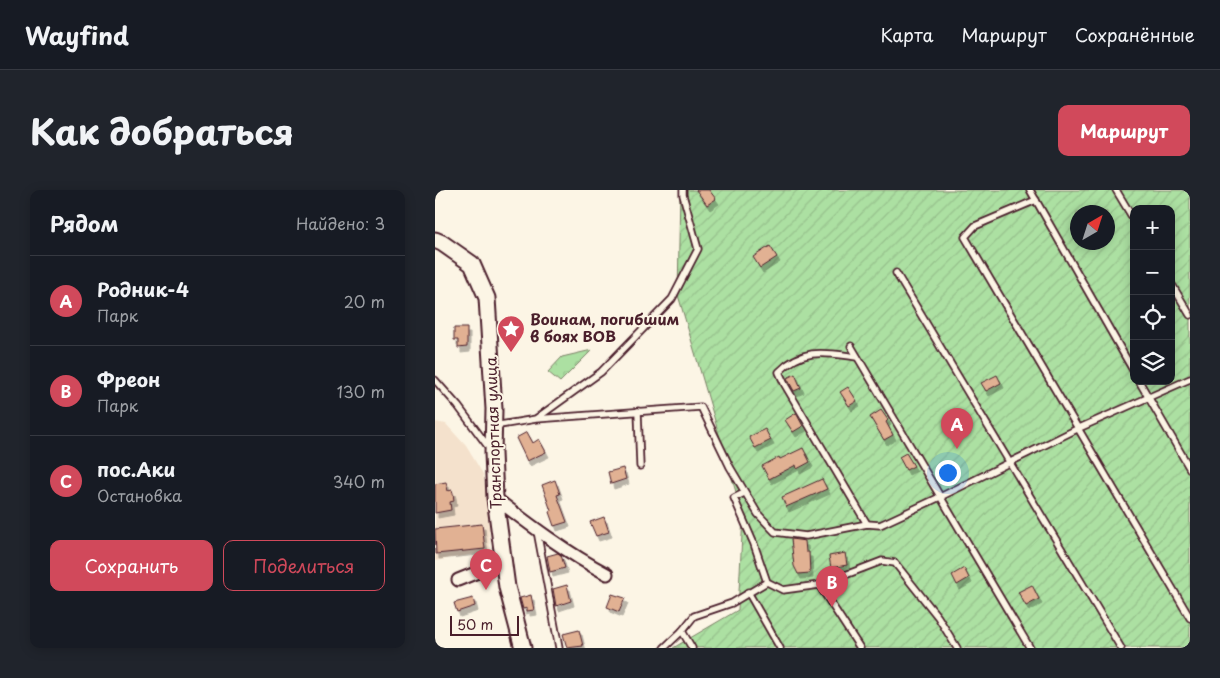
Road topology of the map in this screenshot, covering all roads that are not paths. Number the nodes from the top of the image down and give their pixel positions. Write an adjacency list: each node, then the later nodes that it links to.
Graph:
1 (683, 190): 18 (lane)
2 (1030, 190): 4 (lane)
3 (1116, 190): 5 (lane)
4 (1036, 200): 12 (lane); 20 (lane)
5 (1130, 213)
6 (435, 240): 19 (street, Транспортная улица)
7 (897, 273): 22 (lane)
8 (1175, 290): 9 (lane)
9 (1190, 315)
10 (851, 346): 11 (lane)
11 (857, 357): 26 (lane); 28 (lane)
12 (1130, 365)
13 (1190, 379): 16 (lane)
14 (435, 380): 21 (lane)
15 (1141, 385): 16 (lane)
16 (1147, 396): 20 (lane); 24 (lane)
17 (638, 411): 18 (lane); 23 (lane); 25 (lane)
18 (535, 419): 19 (lane)
19 (495, 426): 21 (street, Транспортная улица)
20 (1077, 429): 22 (lane); 36 (lane)
21 (493, 453): 27 (street, Транспортная улица)
22 (1010, 462): 26 (lane); 46 (lane)
23 (640, 466)
24 (1190, 469)
25 (744, 493): 28 (lane); 33 (lane)
26 (940, 497): 28 (lane); 45 (lane)
27 (495, 498): 29 (street); 30 (street, Транспортная улица)
28 (867, 524)
29 (537, 529): 31 (street); 39 (lane)
30 (503, 562): 32 (street); 38 (street, Транспортная улица)
31 (607, 574)
32 (458, 580)
33 (767, 582): 34 (lane); 35 (lane)
34 (819, 585): 43 (lane); 44 (lane)
35 (748, 592): 37 (lane); 42 (lane)
36 (1190, 618)
37 (682, 631): 40 (lane); 41 (lane)
38 (523, 648)
39 (559, 648)
40 (664, 648)
41 (693, 648)
42 (780, 648)
43 (860, 648)
44 (957, 648)
45 (1030, 648)
46 (1121, 648)

